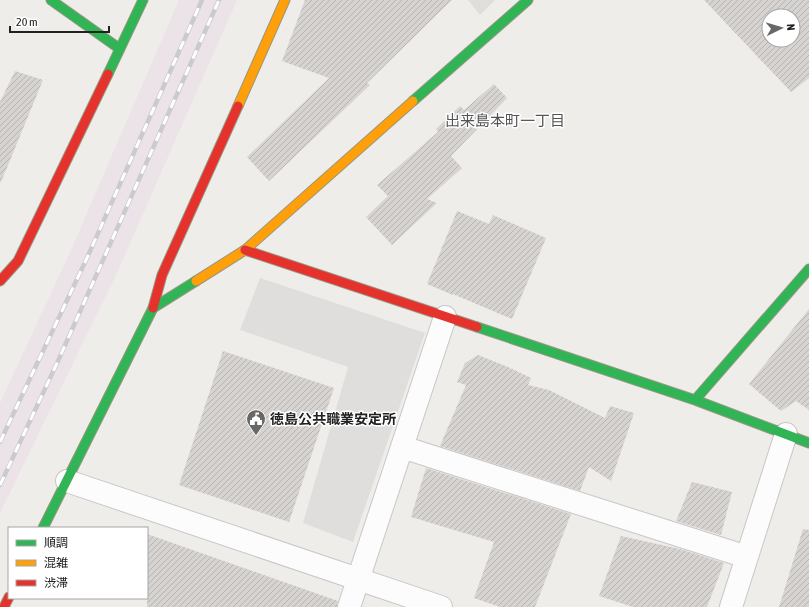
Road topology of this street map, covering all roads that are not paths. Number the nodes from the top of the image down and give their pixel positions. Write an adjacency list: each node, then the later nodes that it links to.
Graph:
1 (51, 0): 5 (street)
2 (143, 0): 5 (street)
3 (285, 0): 9 (street)
4 (528, 0): 6 (street)
5 (120, 49): 8 (street)
6 (245, 250): 9 (street); 10 (street)
7 (809, 268): 11 (street)
8 (0, 281)
9 (153, 308): 15 (street)
10 (445, 317): 11 (street); 14 (street)
11 (695, 400): 12 (street)
12 (786, 434): 13 (street); 17 (street)
13 (809, 443)
14 (402, 447): 17 (street); 18 (street)
15 (67, 481): 16 (street); 18 (street)
16 (44, 527)
17 (747, 557): 21 (street)
18 (359, 579): 19 (street); 20 (street)
19 (349, 607)
20 (441, 607)
21 (731, 607)

